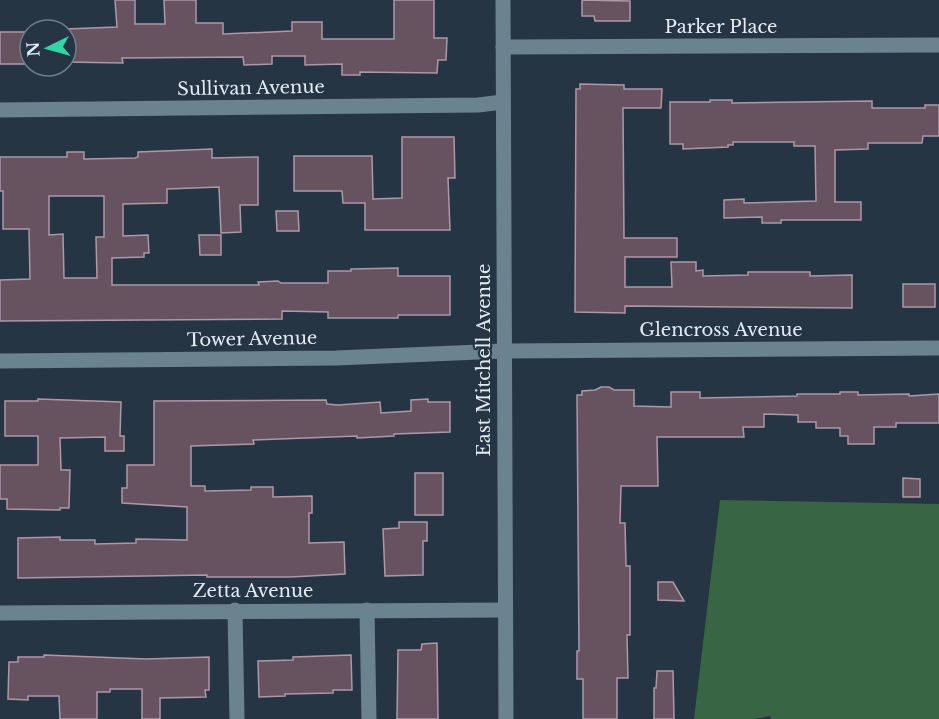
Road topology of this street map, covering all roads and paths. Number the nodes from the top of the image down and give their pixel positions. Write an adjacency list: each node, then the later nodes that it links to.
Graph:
1 (503, 0): 3 (street, East Mitchell Avenue)
2 (939, 45): 3 (street, Parker Place)
3 (503, 47): 4 (street, East Mitchell Avenue)
4 (503, 102): 5 (street, Sullivan Avenue); 7 (street, East Mitchell Avenue)
5 (0, 110)
6 (939, 348): 7 (street, Glencross Avenue)
7 (504, 351): 8 (street, Tower Avenue); 11 (street, East Mitchell Avenue)
8 (0, 361)
9 (235, 610): 10 (street, Zetta Avenue); 12 (street, Zetta Avenue); 13 (street)
10 (367, 610): 11 (street, Zetta Avenue); 14 (street)
11 (506, 610): 15 (street, East Mitchell Avenue)
12 (0, 613)
13 (237, 719)
14 (369, 719)
15 (506, 719)

